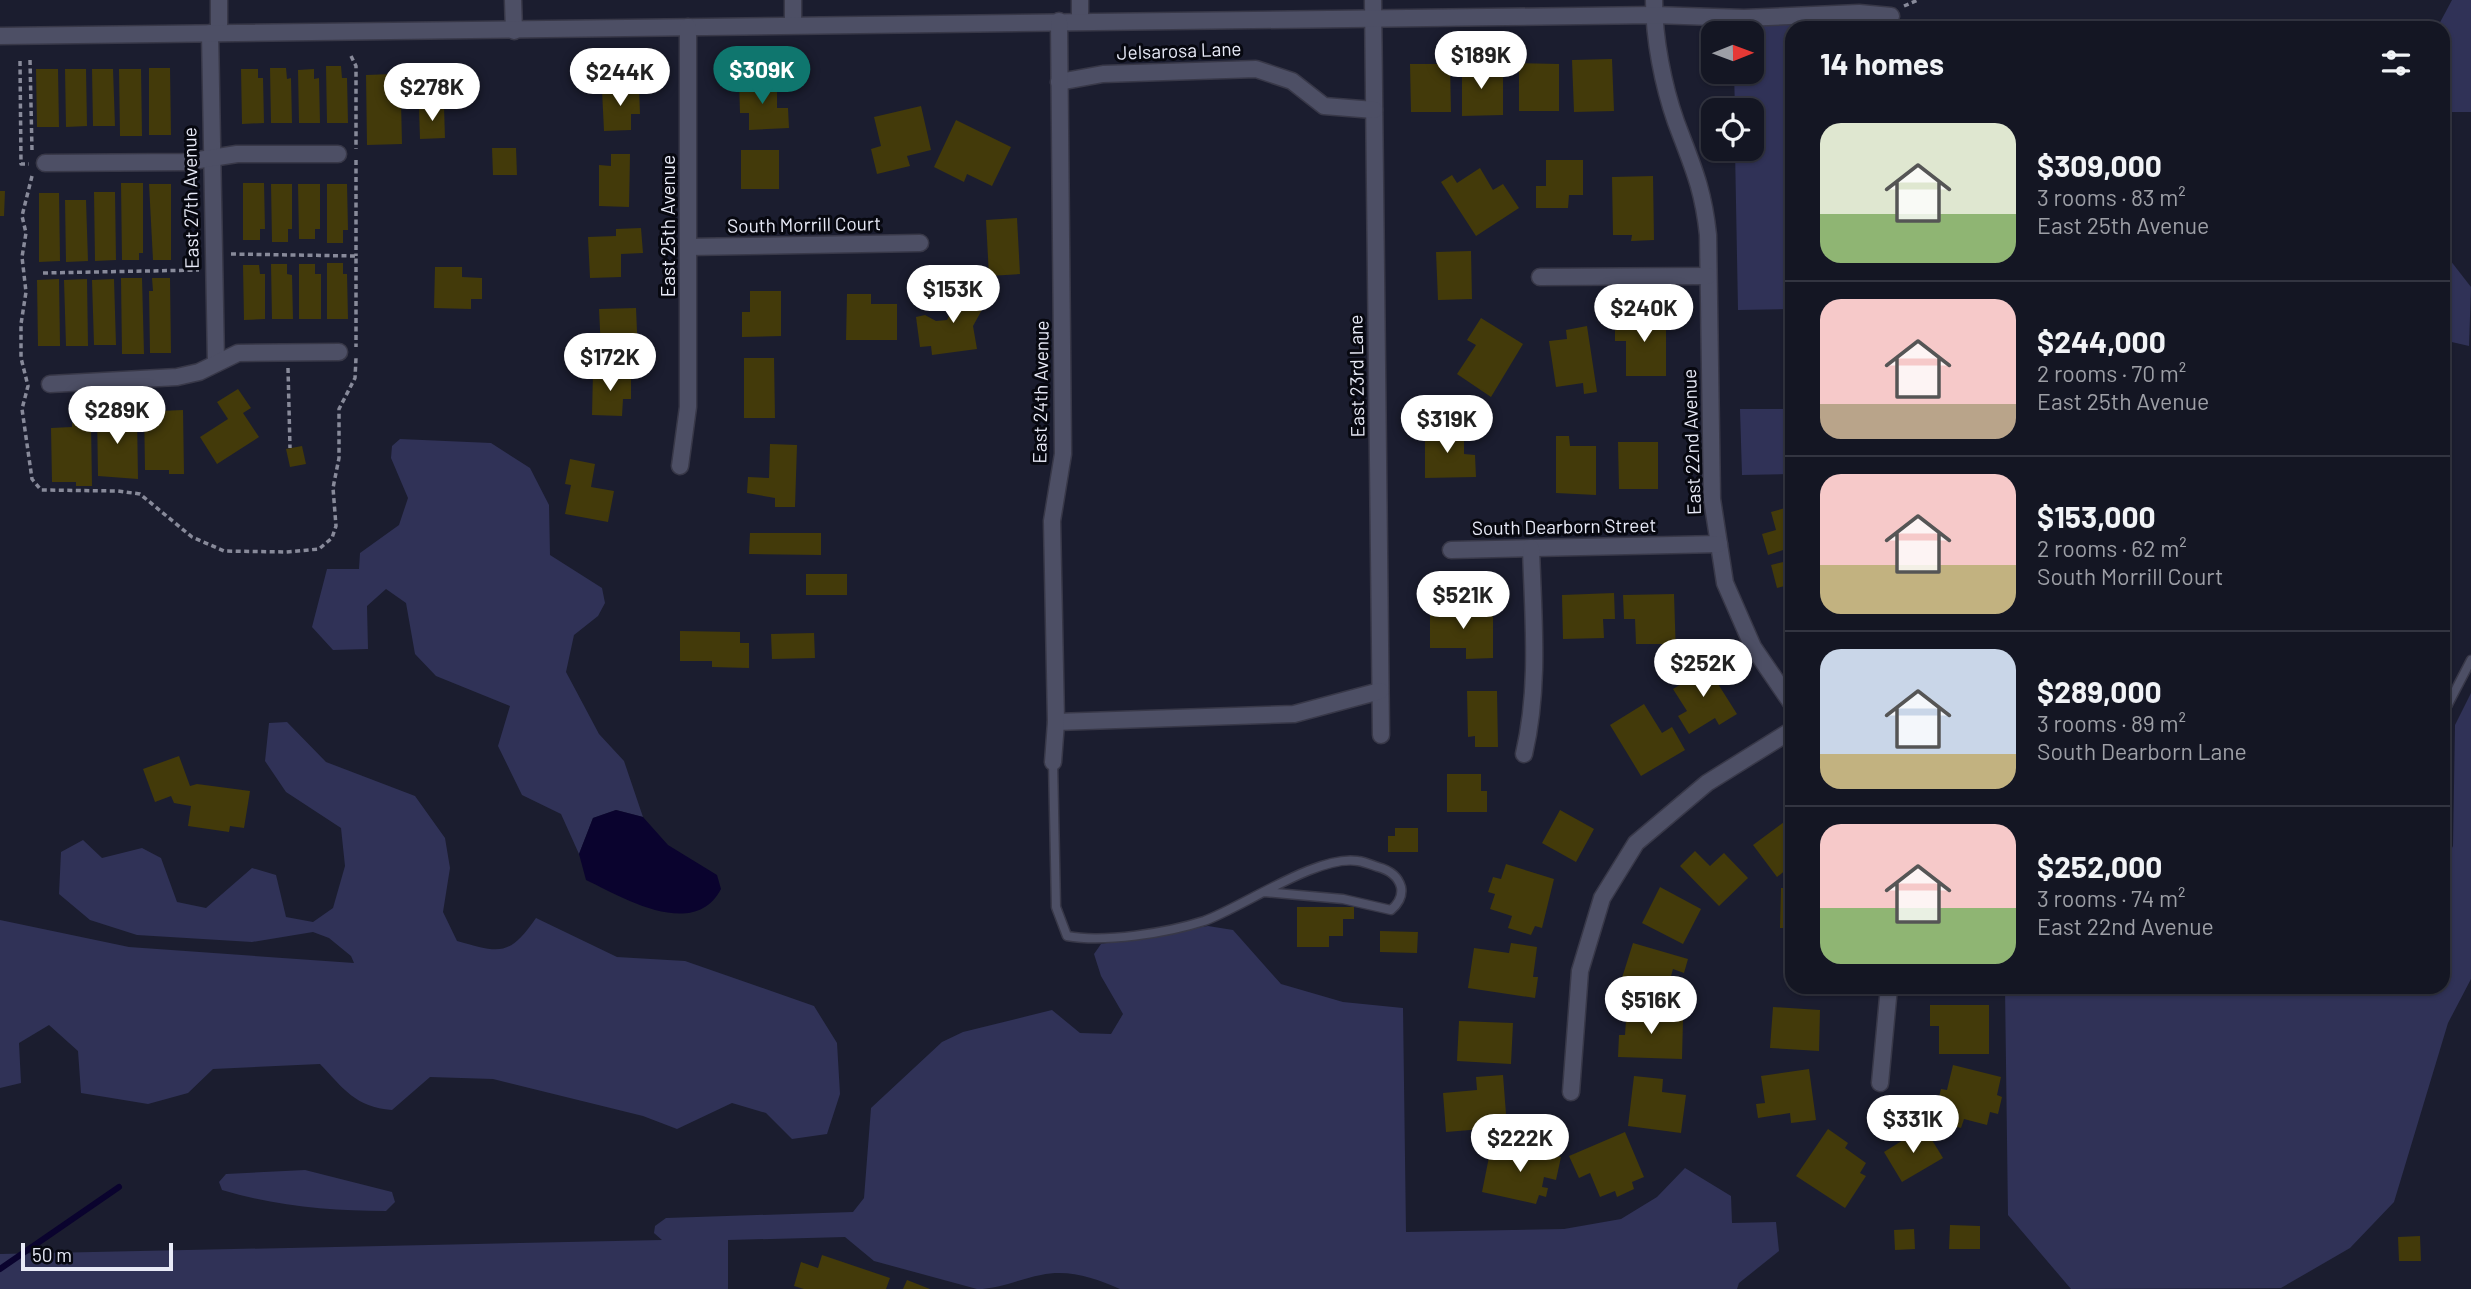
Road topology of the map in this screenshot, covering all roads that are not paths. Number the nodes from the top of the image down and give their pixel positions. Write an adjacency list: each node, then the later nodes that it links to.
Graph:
1 (219, 0): 14 (street, East 27th Avenue)
2 (513, 0): 13 (street)
3 (793, 0): 11 (street)
4 (1080, 0): 9 (street)
5 (1373, 0): 8 (street, East 23rd Lane)
6 (1654, 7): 7 (street); 8 (street); 23 (street, East 22nd Avenue)
7 (1891, 16)
8 (1373, 17): 9 (street); 17 (street, East 23rd Lane)
9 (1080, 20): 10 (street)
10 (1059, 21): 11 (street); 16 (street, East 24th Avenue)
11 (793, 25): 12 (street)
12 (688, 27): 13 (street); 22 (street, East 25th Avenue)
13 (514, 30): 14 (street)
14 (214, 33): 15 (street); 19 (street, East 27th Avenue)
15 (0, 36)
16 (1059, 82): 17 (street, Jelsarosa Lane); 36 (street, East 24th Avenue)
17 (1374, 110): 33 (street, East 23rd Lane)
18 (338, 154): 19 (street)
19 (210, 158): 20 (street); 26 (street, East 27th Avenue)
20 (38, 163)
21 (920, 243): 22 (street, South Morrill Court)
22 (688, 247): 28 (street, East 25th Avenue)
23 (1708, 276): 24 (street); 29 (street, East 22nd Avenue)
24 (1540, 277)
25 (339, 352): 26 (street)
26 (216, 363): 27 (street)
27 (50, 384)
28 (680, 466)
29 (1719, 544): 30 (street, South Dearborn Street); 34 (street, East 22nd Avenue)
30 (1531, 548): 31 (street, South Dearborn Street); 39 (street)
31 (1451, 550)
32 (2471, 660): 35 (lane)
33 (1380, 691): 36 (street); 38 (street, East 23rd Lane)
34 (1785, 694)
35 (2450, 700)
36 (1056, 722): 40 (street, East 24th Avenue)
37 (1785, 734): 44 (street)
38 (1381, 735)
39 (1524, 754)
40 (1053, 762): 41 (lane)
41 (1264, 892): 41 (lane)
42 (1888, 994): 43 (street)
43 (1880, 1083)
44 (1571, 1092)

